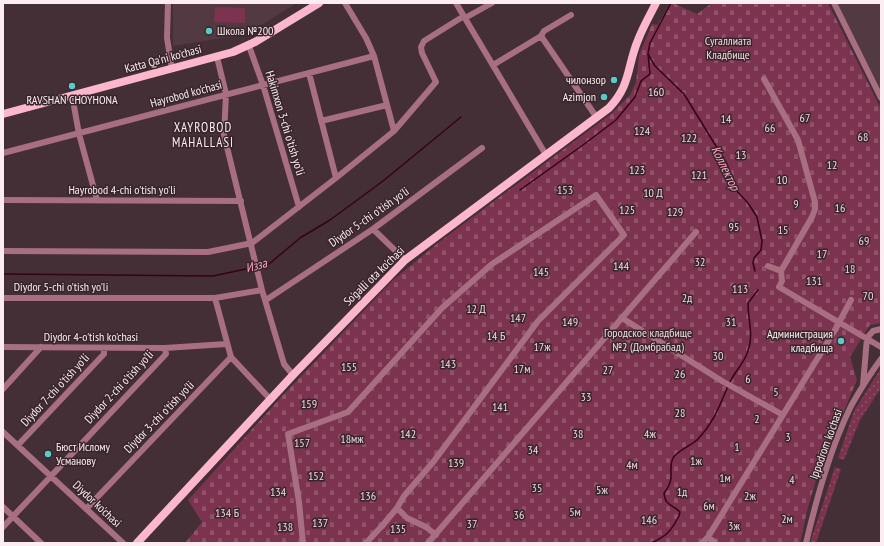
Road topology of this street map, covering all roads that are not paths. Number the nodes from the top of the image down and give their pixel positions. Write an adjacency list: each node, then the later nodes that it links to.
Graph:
1 (168, 3): 16 (street)
2 (319, 3): 12 (main road, Katta Qa'ni ko'chasi)
3 (345, 3): 13 (street)
4 (456, 3): 10 (street)
5 (492, 3): 10 (street)
6 (650, 3): 25 (main road, So'galli ota ko'chasi)
7 (656, 3): 25 (main road, So'galli ota ko'chasi)
8 (834, 3): 22 (street)
9 (571, 15): 11 (street)
10 (465, 17): 15 (street); 27 (street)
11 (541, 36): 15 (street); 25 (street)
12 (249, 46): 14 (main road, Katta Qa'ni ko'chasi); 19 (street, Hakimxon 3-chi o'tish yo'li)
13 (374, 56): 17 (street, Hayrobod ko'chasi); 23 (street)
14 (217, 57): 16 (main road, Katta Qa'ni ko'chasi); 20 (street)
15 (493, 65): 31 (street)
16 (172, 69): 21 (main road, Katta Qa'ni ko'chasi)
17 (309, 73): 19 (street, Hayrobod ko'chasi); 26 (street)
18 (764, 79): 43 (street)
19 (263, 85): 20 (street, Hayrobod ko'chasi); 36 (street, Hakimxon 3-chi o'tish yo'li)
20 (226, 94): 28 (street, Hayrobod ko'chasi); 35 (street)
21 (72, 96): 24 (main road, Katta Qa'ni ko'chasi); 28 (street)
22 (881, 98)
23 (387, 105): 26 (street); 27 (street)
24 (3, 114)
25 (596, 116): 31 (main road, So'galli ota ko'chasi)
26 (321, 121): 32 (street)
27 (394, 131): 32 (street)
28 (79, 134): 30 (street, Hayrobod ko'chasi); 34 (street)
29 (482, 148): 37 (street, Diydor 5-chi o'tish yo'li)
30 (3, 153)
31 (545, 153): 41 (main road, So'galli ota ko'chasi)
32 (336, 178): 36 (street)
33 (3, 200): 34 (street, Hayrobod 4-chi o'tish yo'li)
34 (97, 200): 35 (street, Hayrobod 4-chi o'tish yo'li)
35 (241, 201): 39 (street)
36 (299, 207): 39 (street)
37 (373, 229): 41 (street); 49 (street, Diydor 5-chi o'tish yo'li)
38 (696, 232): 51 (street)
39 (252, 243): 40 (street); 45 (street)
40 (3, 251)
41 (404, 258): 63 (main road, So'galli ota ko'chasi)
42 (768, 266): 43 (street)
43 (781, 271): 44 (street)
44 (779, 287): 46 (street); 52 (street)
45 (262, 290): 48 (street, Diydor 5-chi o'tish yo'li); 49 (street)
46 (775, 294)
47 (3, 298): 48 (street, Diydor 5-chi o'tish yo'li)
48 (215, 298): 55 (street)
49 (266, 300): 63 (street)
50 (851, 300): 52 (street)
51 (622, 318): 67 (street); 76 (street)
52 (839, 322): 54 (street); 67 (street)
53 (881, 329): 54 (street)
54 (867, 338): 57 (street); 64 (street)
55 (226, 344): 60 (street, Diydor 4-o'tish ko'chasi); 61 (street)
56 (3, 347): 58 (street, Diydor 4-o'tish ko'chasi)
57 (881, 347)
58 (41, 348): 59 (street, Diydor 4-o'tish ko'chasi); 65 (street)
59 (104, 348): 60 (street, Diydor 4-o'tish ko'chasi); 69 (street, Diydor 7-chi o'tish yo'li)
60 (165, 348): 70 (street, Diydor 2-chi o'tish yo'li)
61 (231, 357): 66 (street); 73 (street, Diydor 3-chi o'tish yo'li)
62 (881, 359): 64 (street, Ippodrom ko'chasi)
63 (292, 374): 66 (main road, So'galli ota ko'chasi)
64 (863, 386): 87 (street, Ippodrom ko'chasi)
65 (3, 389)
66 (270, 398): 80 (main road, So'galli ota ko'chasi); 81 (main road, So'galli ota ko'chasi)
67 (783, 415): 77 (street)
68 (3, 432): 69 (street, Diydor ko'chasi)
69 (18, 445): 70 (street, Diydor ko'chasi)
70 (50, 476): 73 (street, Diydor ko'chasi); 74 (street, Diydor 2-chi o'tish yo'li)
71 (3, 506): 74 (street)
72 (397, 508): 76 (street); 82 (street); 83 (street)
73 (86, 509): 79 (street, Diydor ko'chasi)
74 (13, 517): 75 (street, Diydor 2-chi o'tish yo'li); 78 (street)
75 (3, 528)
76 (436, 535): 84 (street)
77 (708, 537): 85 (street); 86 (street)
78 (40, 543)
79 (123, 543)
80 (132, 543)
81 (137, 543)
82 (303, 543)
83 (366, 543)
84 (428, 543)
85 (702, 543)
86 (715, 543)
87 (806, 543)

